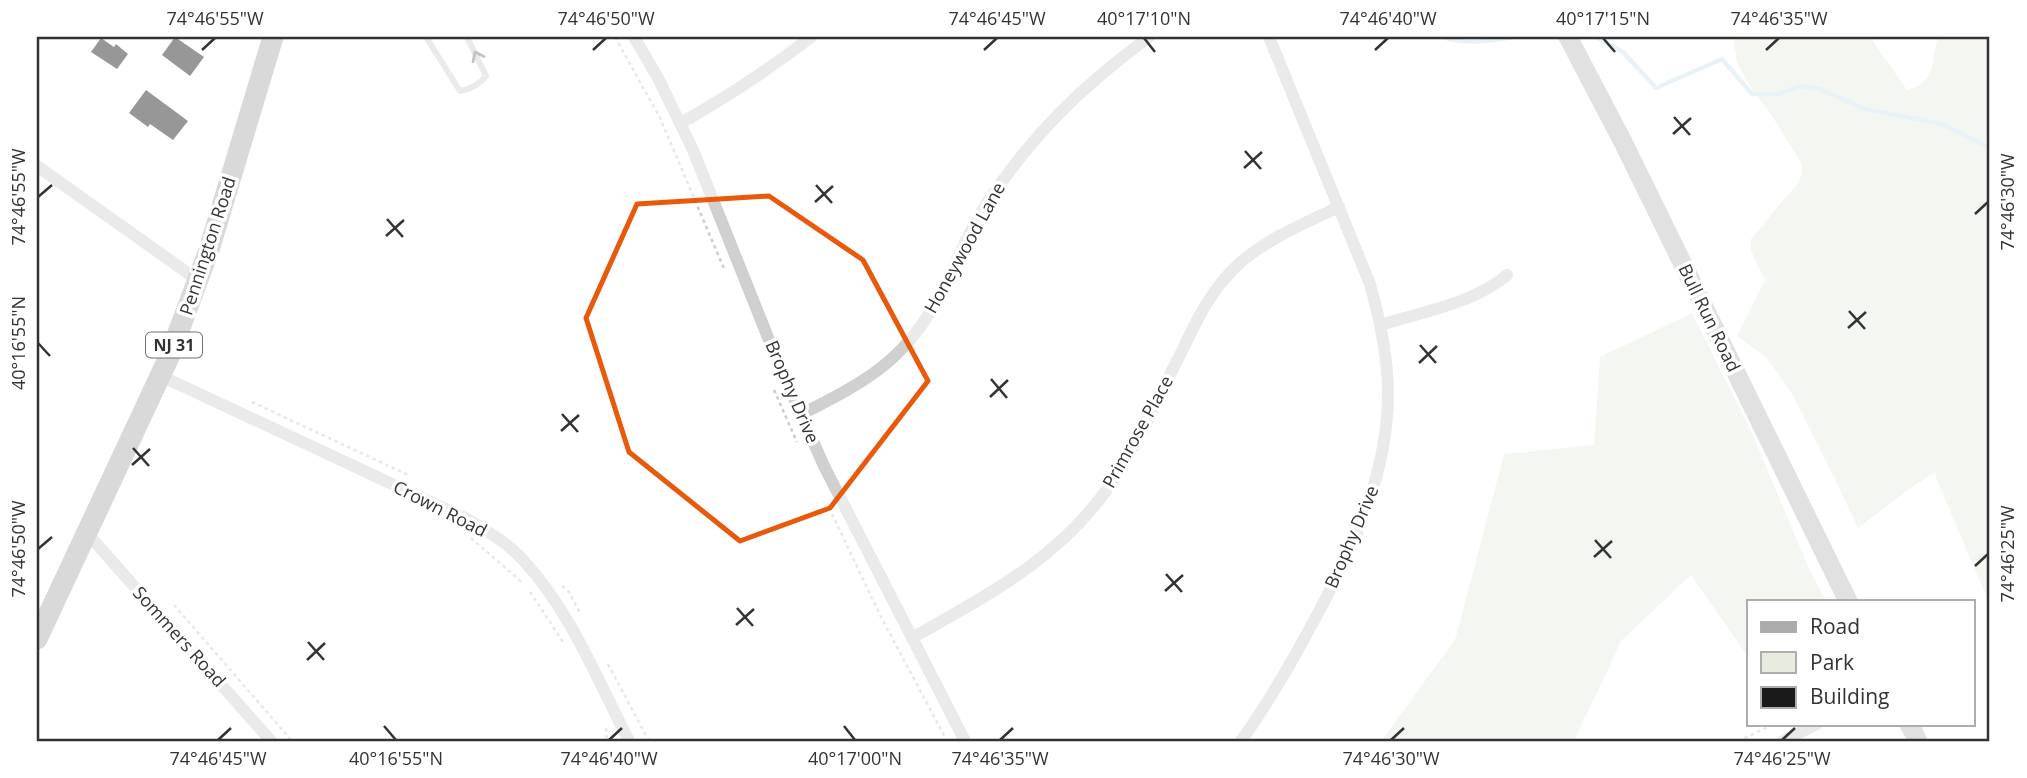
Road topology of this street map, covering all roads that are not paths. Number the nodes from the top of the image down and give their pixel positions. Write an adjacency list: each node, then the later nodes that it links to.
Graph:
1 (273, 37): 13 (main road, Pennington Road / NJ 31)
2 (426, 37): 3 (lane, one-way to 3)
3 (467, 37)
4 (634, 37): 9 (street, Brophy Drive)
5 (811, 37): 9 (street)
6 (1149, 37): 16 (street, Honeywood Lane)
7 (1269, 37): 11 (street, Brophy Drive)
8 (1568, 37): 18 (street, Bull Run Road)
9 (681, 123): 16 (street, Brophy Drive)
10 (37, 166): 13 (street)
11 (1339, 207): 14 (street, Brophy Drive); 20 (street, Primrose Place)
12 (1507, 275): 14 (street)
13 (199, 281): 15 (main road, Pennington Road / NJ 31)
14 (1381, 325): 26 (street, Brophy Drive)
15 (161, 376): 17 (main road, Pennington Road / NJ 31); 24 (street, Crown Road)
16 (800, 415): 20 (street, Brophy Drive)
17 (87, 533): 19 (main road, Pennington Road / NJ 31); 23 (street, Sommers Road)
18 (1849, 600)
19 (42, 615): 21 (main road, Pennington Road / NJ 31)
20 (912, 638): 25 (street, Brophy Drive)
21 (37, 639)
22 (1812, 726): 27 (street)
23 (271, 741)
24 (629, 741)
25 (965, 741)
26 (1241, 741)
27 (1783, 741)

